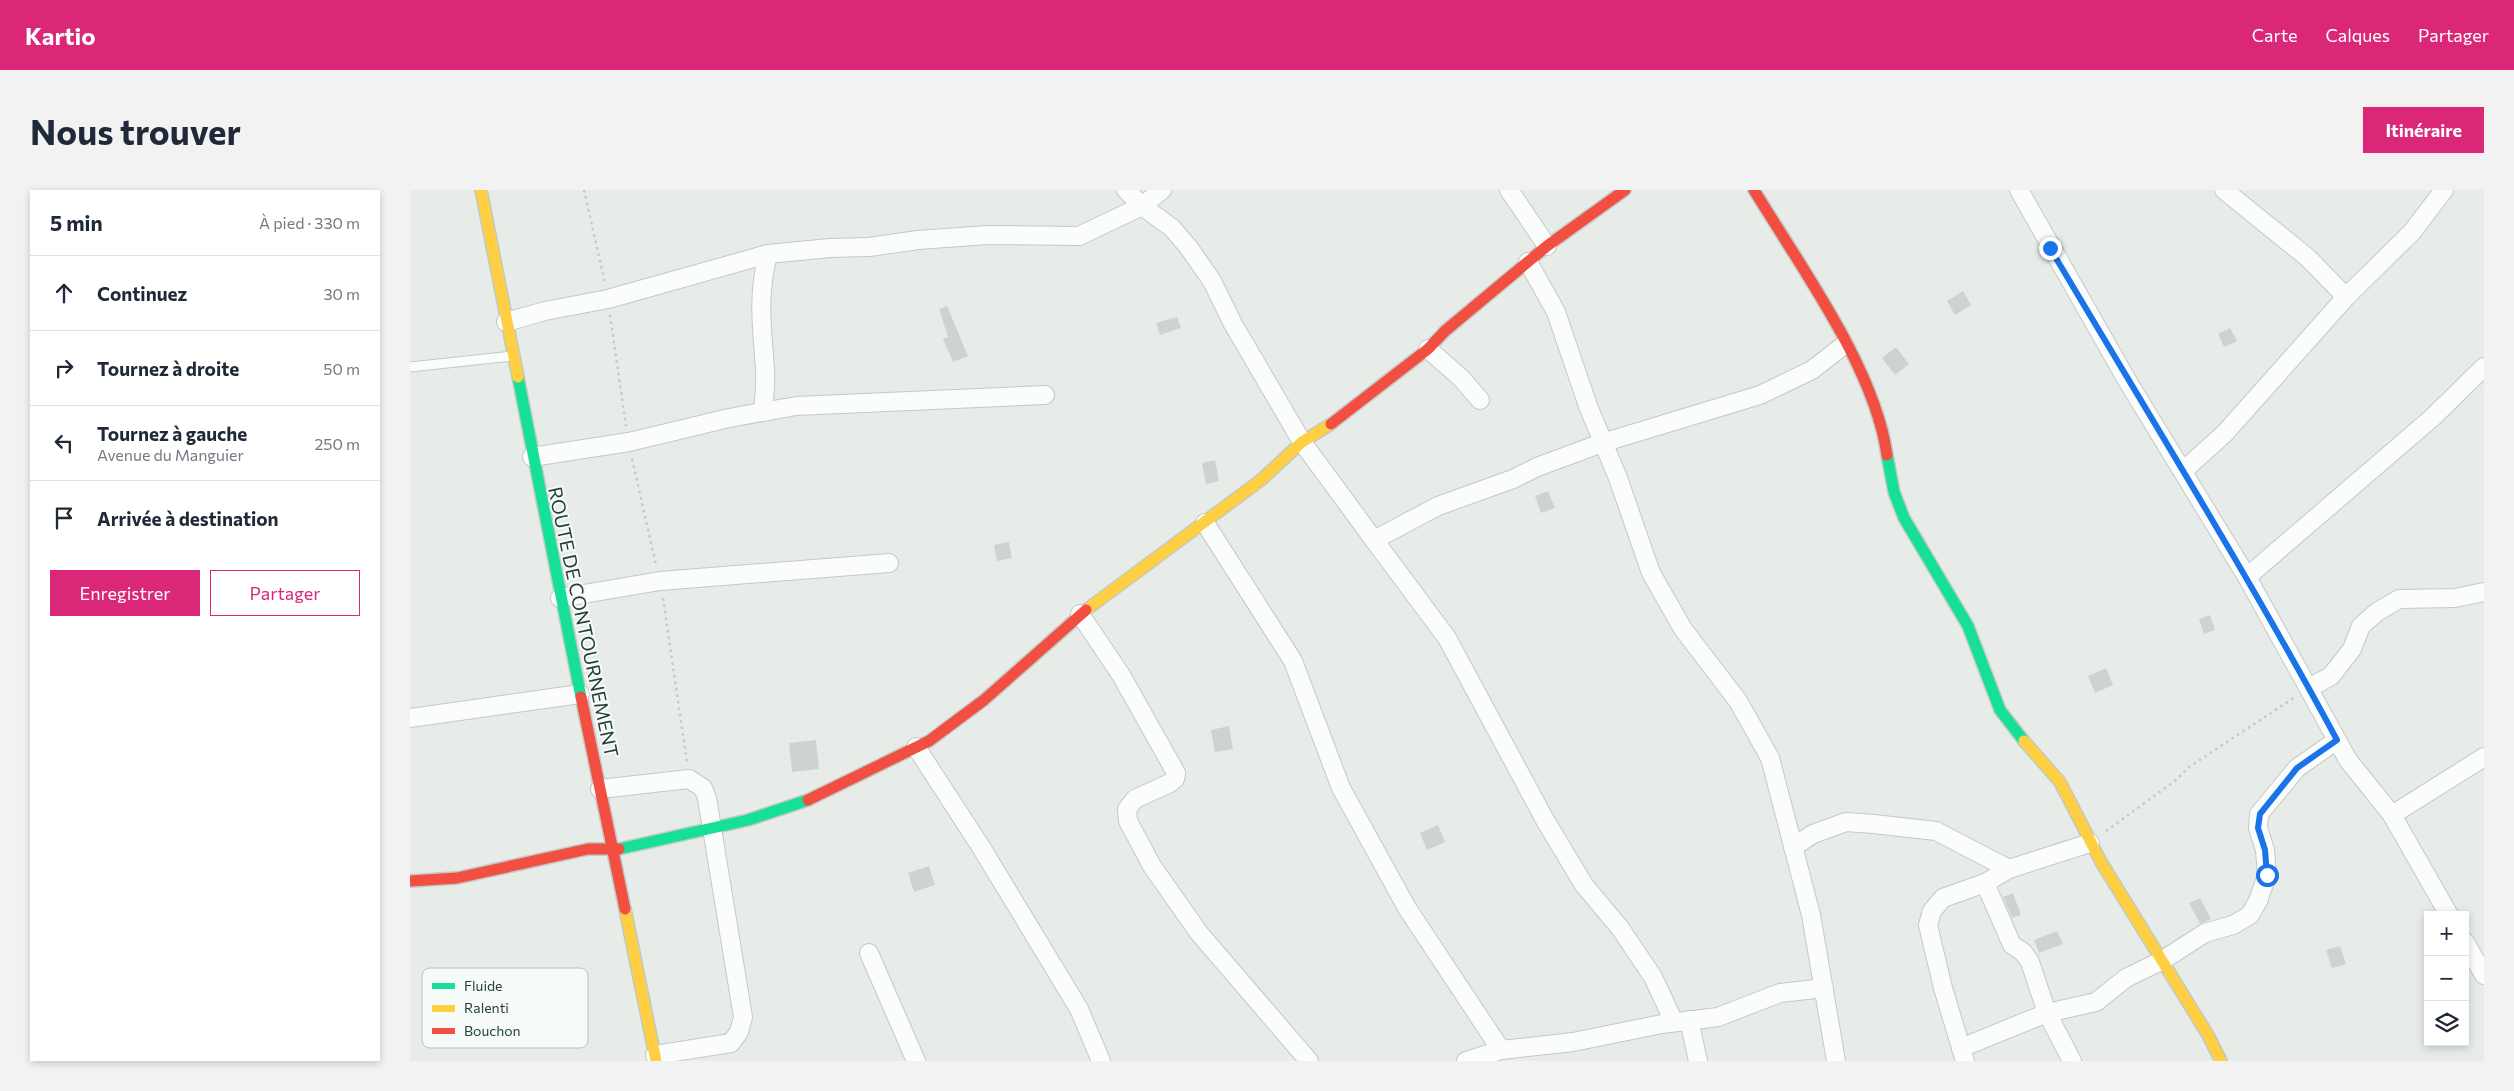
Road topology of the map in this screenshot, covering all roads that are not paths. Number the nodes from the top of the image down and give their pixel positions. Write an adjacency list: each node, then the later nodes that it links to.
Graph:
1 (481, 190): 15 (street, ROUTE DE CONTOURNEMENT)
2 (1126, 190): 10 (street)
3 (1162, 190): 10 (street)
4 (1509, 190): 11 (street)
5 (1625, 190): 11 (street)
6 (1754, 190): 16 (street)
7 (2019, 190): 27 (street)
8 (2225, 190): 14 (street)
9 (2444, 190): 14 (street)
10 (1142, 206): 12 (street); 24 (street)
11 (1547, 246): 13 (street)
12 (768, 254): 15 (street); 23 (street)
13 (1528, 262): 17 (street); 25 (street)
14 (2346, 297): 27 (street)
15 (506, 322): 18 (street, ROUTE DE CONTOURNEMENT)
16 (1844, 345): 25 (street); 44 (street)
17 (1428, 349): 22 (street); 24 (street)
18 (513, 356): 19 (lane); 26 (street, ROUTE DE CONTOURNEMENT)
19 (410, 367)
20 (2484, 367): 31 (street)
21 (1045, 395): 23 (street)
22 (1480, 400)
23 (763, 412): 26 (street)
24 (1302, 442): 28 (street); 29 (street)
25 (1602, 443): 29 (street); 45 (street)
26 (532, 457): 33 (street, ROUTE DE CONTOURNEMENT)
27 (2183, 471): 31 (street)
28 (1205, 523): 34 (street); 58 (street)
29 (1374, 540): 57 (street)
30 (889, 563): 33 (street)
31 (2247, 577): 35 (street)
32 (2484, 592): 35 (street)
33 (560, 598): 36 (street, ROUTE DE CONTOURNEMENT)
34 (1080, 614): 39 (street); 63 (street)
35 (2309, 688): 38 (street)
36 (580, 694): 37 (street); 41 (street, ROUTE DE CONTOURNEMENT)
37 (410, 718)
38 (2337, 740): 42 (street); 53 (street)
39 (916, 747): 43 (street); 62 (street)
40 (2482, 760): 42 (street)
41 (600, 789): 43 (street); 46 (street, ROUTE DE CONTOURNEMENT)
42 (2392, 815): 50 (street)
43 (711, 829): 46 (street); 60 (street)
44 (2090, 843): 47 (street); 53 (street)
45 (1793, 847): 47 (street); 55 (street)
46 (614, 850): 48 (street); 60 (street, ROUTE DE CONTOURNEMENT)
47 (2009, 869): 49 (street)
48 (410, 881)
49 (1985, 883): 56 (street); 59 (street)
50 (2447, 911)
51 (2469, 949): 54 (street)
52 (869, 953): 61 (street)
53 (2163, 960): 56 (street); 68 (street)
54 (2484, 975)
55 (1824, 988): 57 (street); 66 (street)
56 (2047, 1013): 59 (street); 67 (street)
57 (1681, 1021): 58 (street); 65 (street)
58 (1501, 1050): 64 (street)
59 (1963, 1055)
60 (655, 1058)
61 (916, 1061)
62 (1101, 1061)
63 (1309, 1061)
64 (1466, 1061)
65 (1698, 1061)
66 (1836, 1061)
67 (2072, 1061)
68 (2220, 1061)

